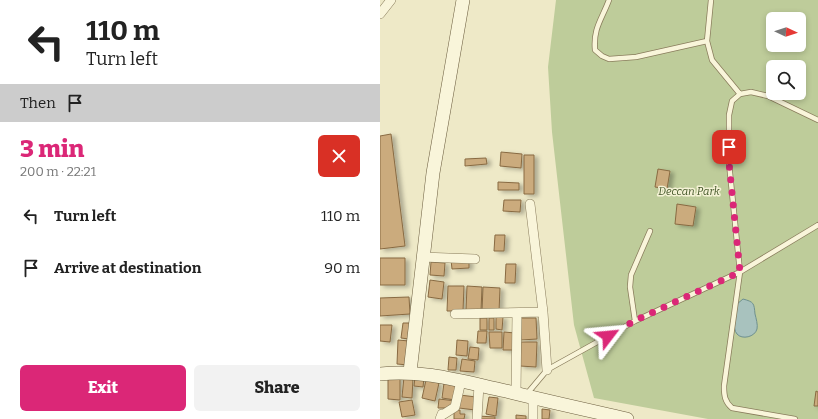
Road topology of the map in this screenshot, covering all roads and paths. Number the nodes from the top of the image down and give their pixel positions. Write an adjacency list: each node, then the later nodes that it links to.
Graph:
1 (392, 0): 5 (street)
2 (609, 0): 6 (lane)
3 (711, 0): 6 (lane)
4 (461, 1): 12 (street)
5 (380, 14)
6 (707, 41): 7 (lane)
7 (740, 94): 8 (lane); 14 (lane)
8 (818, 120)
9 (530, 204): 15 (street)
10 (818, 226): 14 (lane)
11 (650, 231): 18 (lane)
12 (422, 257): 13 (street); 20 (street)
13 (475, 259)
14 (740, 272): 18 (lane); 29 (lane)
15 (543, 312): 16 (street); 19 (street)
16 (517, 313): 17 (street); 24 (street)
17 (455, 314)
18 (634, 321): 19 (lane)
19 (547, 370): 24 (lane)
20 (410, 372): 21 (street); 22 (street)
21 (380, 374)
22 (461, 381): 23 (street); 25 (street)
23 (479, 385): 24 (street); 26 (street)
24 (525, 396): 27 (street); 28 (street)
25 (440, 419)
26 (477, 419)
27 (533, 419)
28 (627, 419)
29 (795, 419)

